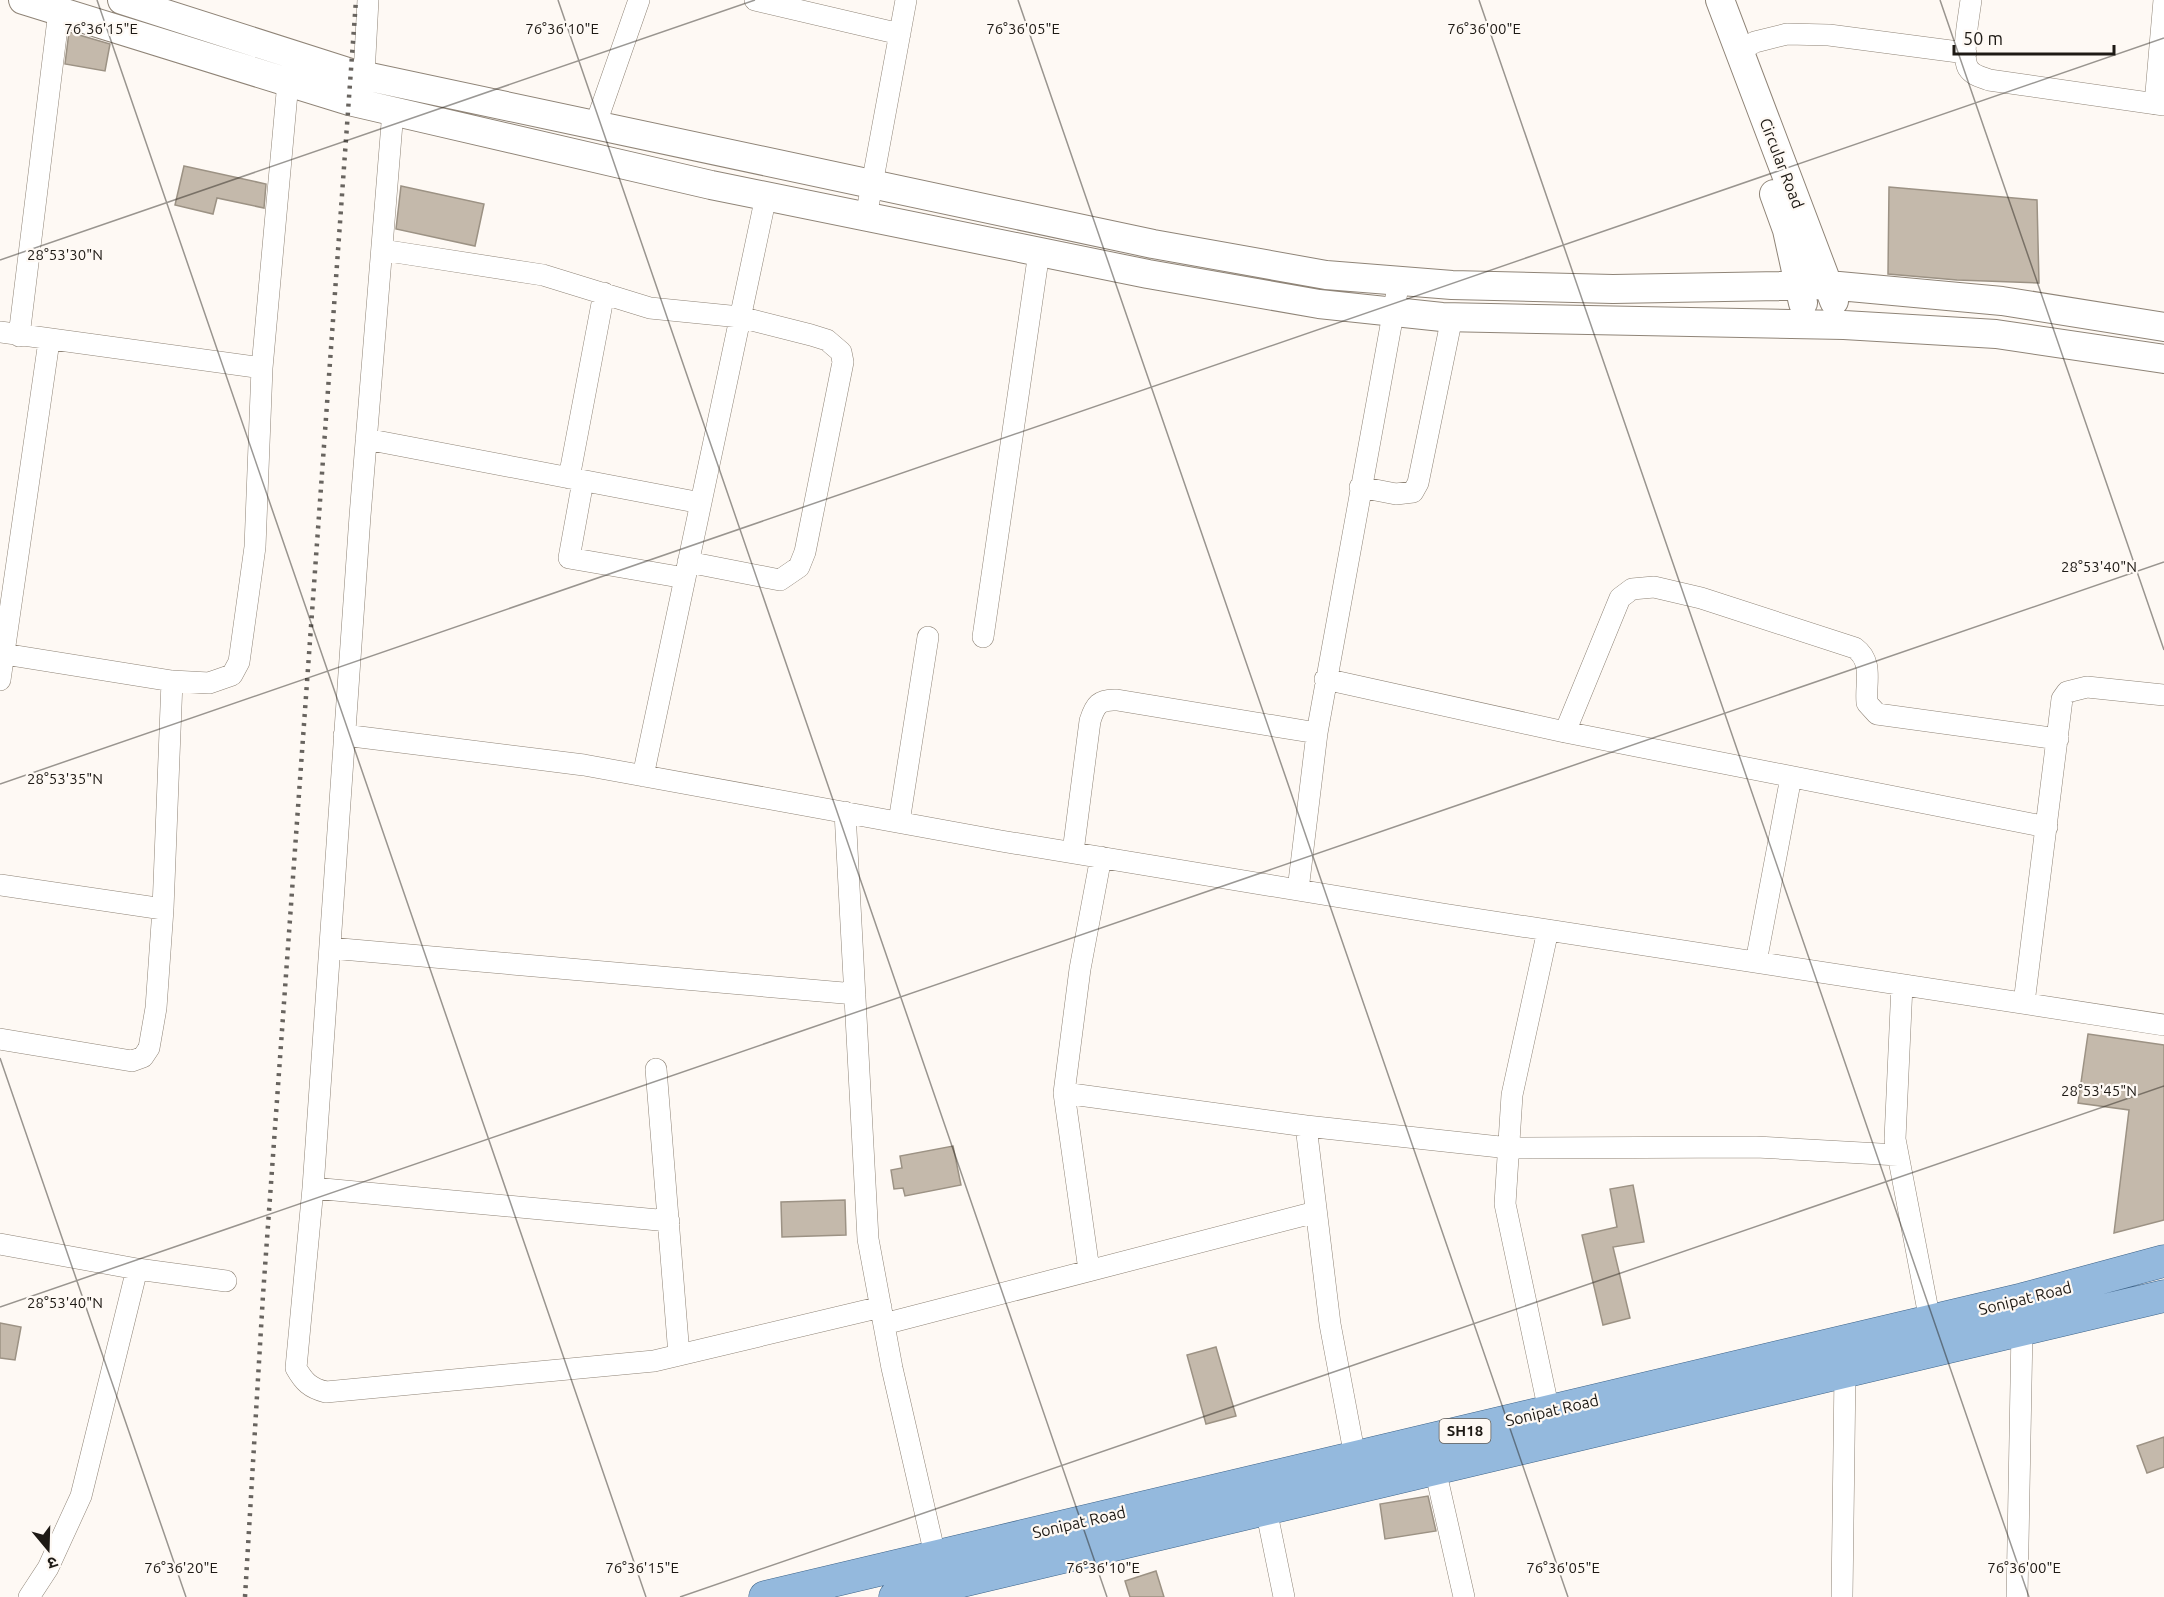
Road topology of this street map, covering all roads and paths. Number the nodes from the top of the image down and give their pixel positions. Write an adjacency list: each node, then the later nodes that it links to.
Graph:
1 (22, 0): 12 (main road)
2 (122, 0): 11 (main road)
3 (368, 0): 16 (street)
4 (639, 0): 20 (street)
5 (754, 0): 13 (street)
6 (906, 0): 13 (street)
7 (1705, 0): 29 (main road, Circular Road)
8 (1720, 0): 14 (main road, Circular Road)
9 (1971, 0): 15 (street)
10 (2164, 0): 18 (street)
11 (154, 5): 16 (main road)
12 (59, 12): 17 (main road); 38 (street)
13 (900, 34): 21 (street)
14 (1739, 51): 15 (street); 28 (main road, Circular Road)
15 (1966, 54): 18 (street)
16 (364, 75): 20 (main road)
17 (288, 82): 19 (main road); 41 (street)
18 (2160, 104)
19 (393, 111): 22 (main road); 24 (street)
20 (595, 126): 21 (main road)
21 (872, 185): 23 (street); 26 (main road)
22 (766, 196): 23 (main road); 33 (street)
23 (866, 217): 25 (main road)
24 (382, 249): 31 (street); 42 (street)
25 (1039, 252): 30 (main road); 48 (street)
26 (1241, 260): 27 (main road); 30 (main road)
27 (1399, 281): 29 (main road); 32 (street)
28 (1828, 285): 29 (main road); 36 (main road, Circular Road); 37 (main road)
29 (1799, 286): 35 (main road, Circular Road)
30 (1234, 289): 32 (main road)
31 (604, 293): 33 (street); 43 (street)
32 (1392, 312): 34 (main road); 44 (street)
33 (740, 317): 45 (street); 46 (street)
34 (1452, 317): 35 (main road); 44 (street)
35 (1809, 325): 36 (main road)
36 (1844, 325): 40 (main road)
37 (2164, 327)
38 (10, 334): 39 (street)
39 (49, 341): 41 (street); 47 (street)
40 (2164, 359)
41 (262, 368): 53 (street)
42 (366, 439): 43 (street); 57 (street)
43 (576, 480): 45 (street); 46 (street)
44 (1360, 487): 51 (street)
45 (701, 503): 46 (street)
46 (687, 570): 59 (street)
47 (8, 576): 50 (street)
48 (982, 637)
49 (928, 638): 62 (street)
50 (4, 654): 52 (street); 53 (street)
51 (1325, 679): 55 (street); 56 (street)
52 (0, 680)
53 (172, 681): 68 (street)
54 (2164, 695): 58 (street)
55 (1566, 732): 58 (street); 60 (street)
56 (1317, 733): 64 (street); 67 (street)
57 (344, 735): 59 (street); 70 (street)
58 (2058, 739): 63 (street)
59 (643, 776): 61 (street)
60 (1791, 777): 63 (street); 71 (street)
61 (845, 812): 62 (street); 73 (street)
62 (898, 822): 64 (street)
63 (2047, 827): 74 (street)
64 (1073, 852): 65 (street)
65 (1101, 857): 67 (street); 78 (street)
66 (0, 885): 68 (street)
67 (1298, 890): 69 (street)
68 (163, 909): 76 (street)
69 (1548, 930): 71 (street); 80 (street)
70 (330, 948): 73 (street); 82 (street)
71 (1756, 962): 72 (street)
72 (1902, 985): 74 (street); 81 (street)
73 (855, 994): 91 (street)
74 (2024, 1004): 75 (street)
75 (2164, 1025)
76 (0, 1039)
77 (656, 1069): 84 (street)
78 (1064, 1093): 79 (street); 88 (street)
79 (1306, 1126): 80 (street); 83 (street)
80 (1509, 1148): 81 (street); 96 (street)
81 (1898, 1155): 92 (street)
82 (313, 1188): 84 (street); 94 (street)
83 (1316, 1212): 88 (street); 97 (street)
84 (669, 1221): 94 (street)
85 (0, 1244): 87 (street)
86 (2164, 1262): 92 (main road, Sonipat Road / SH18)
87 (137, 1269): 89 (street); 101 (street)
88 (1089, 1270): 91 (street)
89 (226, 1281)
90 (2164, 1296): 93 (main road, Sonipat Road / SH18)
91 (882, 1315): 94 (street); 100 (street)
92 (1930, 1321): 96 (main road, Sonipat Road / SH18)
93 (2022, 1330): 95 (main road, Sonipat Road / SH18); 107 (street)
94 (679, 1355)
95 (1845, 1372): 98 (main road, Sonipat Road / SH18); 106 (street)
96 (1549, 1411): 97 (main road, Sonipat Road / SH18)
97 (1355, 1457): 100 (main road, Sonipat Road / SH18)
98 (1435, 1469): 99 (main road, Sonipat Road / SH18); 105 (street)
99 (1266, 1509): 100 (main road, Sonipat Road / SH18); 104 (street)
100 (941, 1580): 102 (main road, Sonipat Road / SH18); 103 (main road, Sonipat Road / SH18)
101 (29, 1597)
102 (765, 1597)
103 (895, 1597)
104 (1284, 1597)
105 (1464, 1597)
106 (1842, 1597)
107 (2017, 1597)

